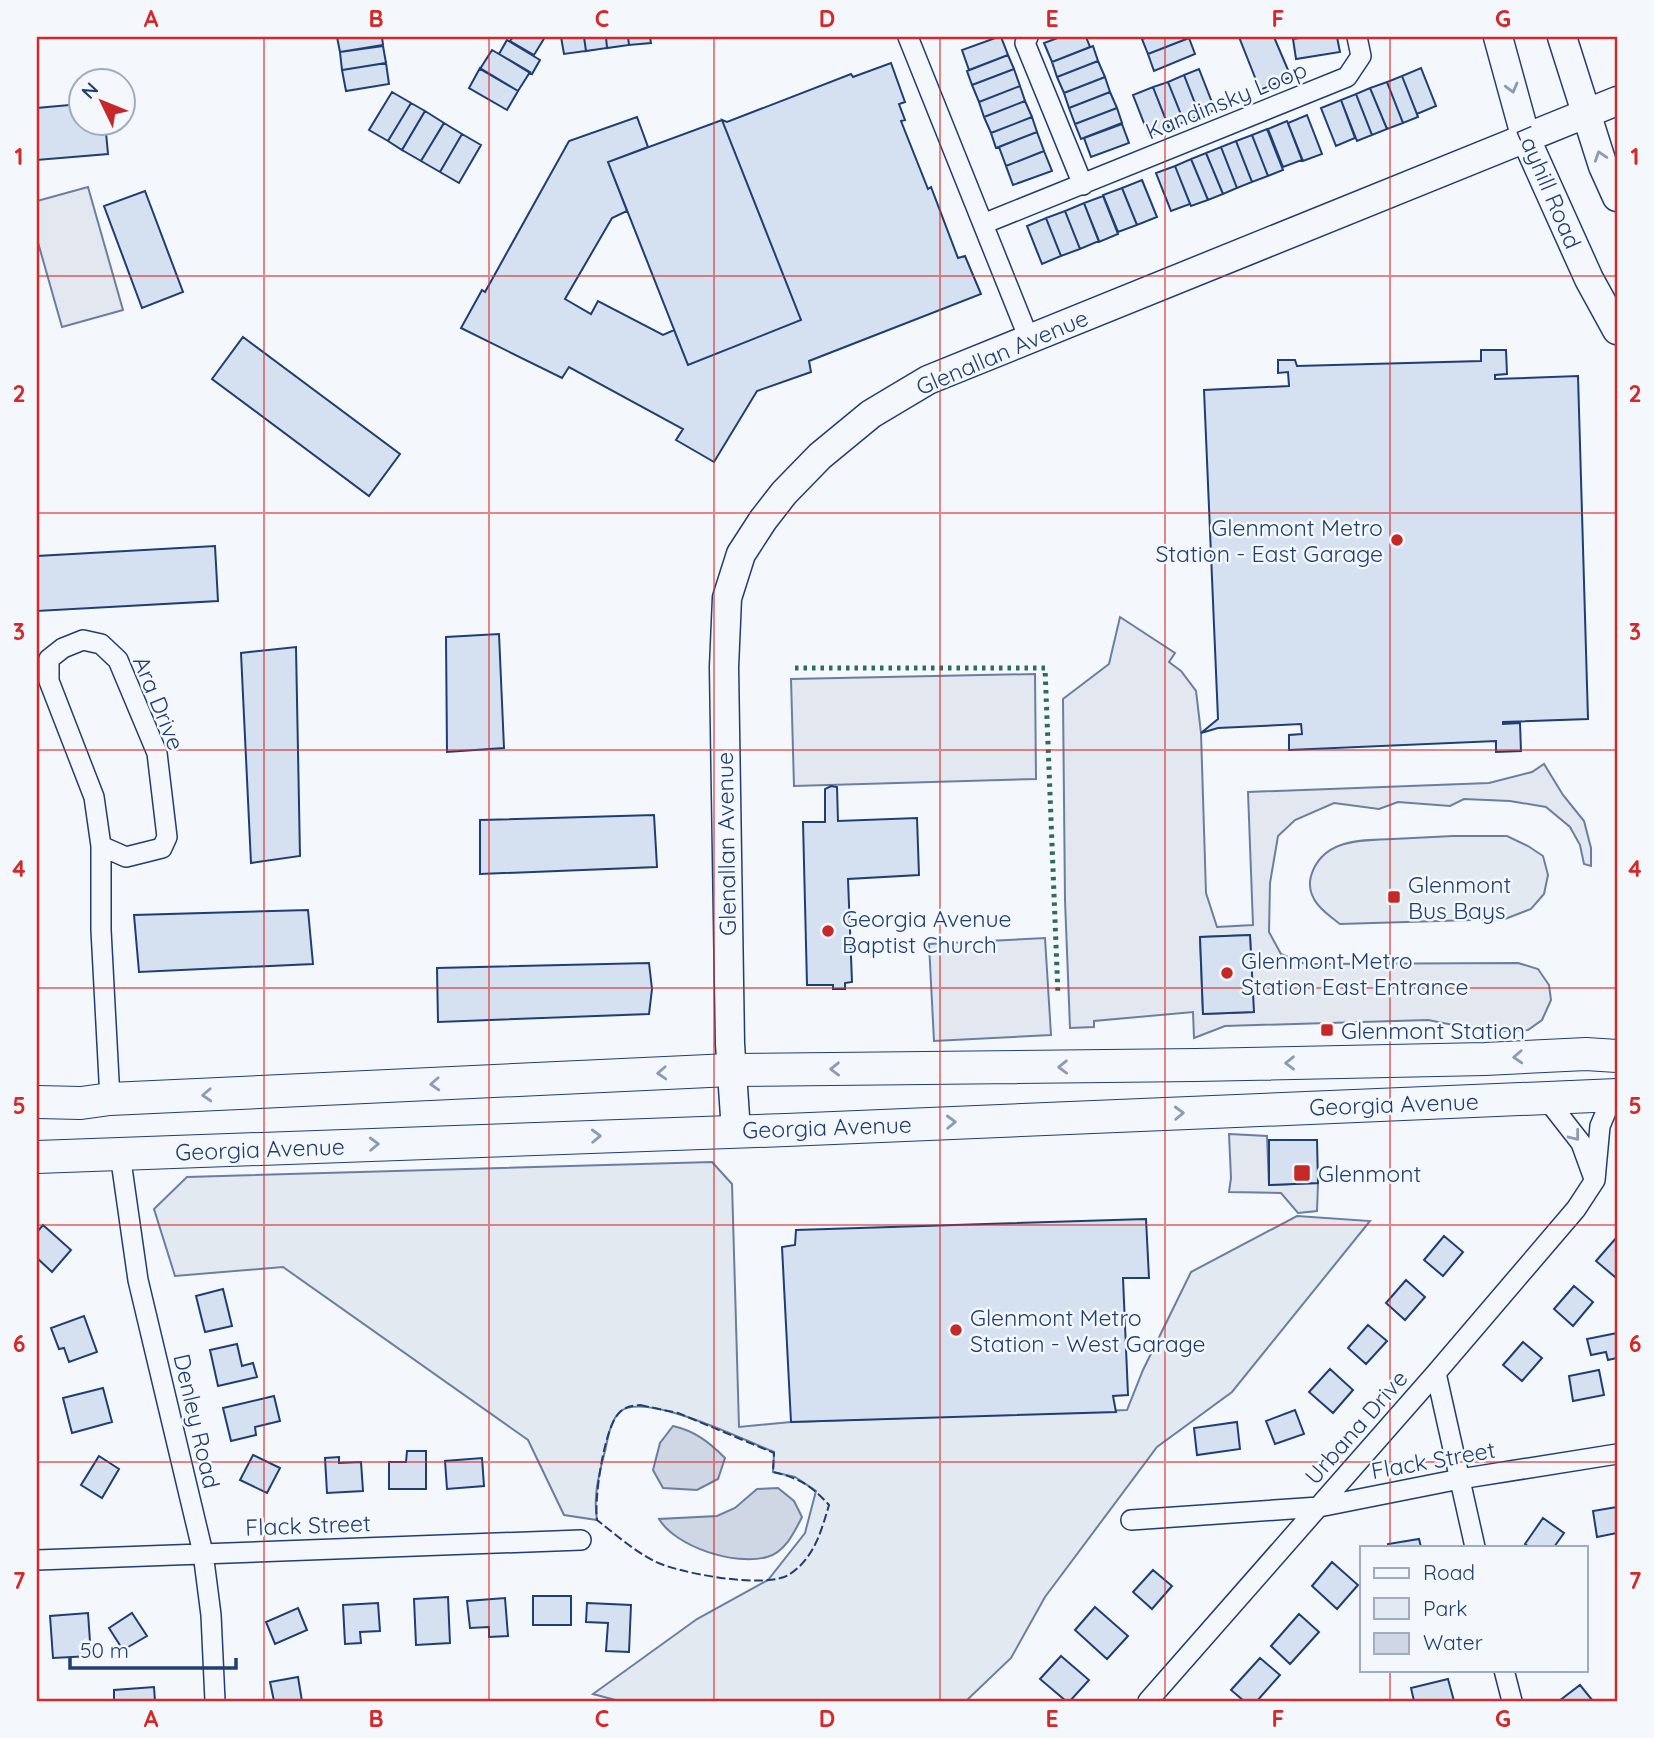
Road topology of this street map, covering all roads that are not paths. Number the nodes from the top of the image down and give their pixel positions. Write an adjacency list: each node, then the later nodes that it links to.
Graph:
1 (908, 37): 11 (street)
2 (1028, 37): 9 (street)
3 (1357, 37): 9 (street, Kandinsky Loop)
4 (1498, 37): 8 (street, Layhill Road, one-way to 8)
5 (1562, 37): 7 (street)
6 (1617, 101): 7 (street, Glenallan Avenue)
7 (1587, 113): 8 (street, Glenallan Avenue); 10 (street, one-way to 7)
8 (1525, 138): 12 (street, Layhill Road); 13 (street, Glenallan Avenue)
9 (1083, 185): 11 (street, Kandinsky Loop)
10 (1617, 197)
11 (983, 223): 13 (street)
12 (1617, 330)
13 (1029, 340): 16 (street, Glenallan Avenue)
14 (101, 846): 14 (street, Ara Drive); 19 (street, Ara Drive)
15 (1617, 1056): 16 (main road, Georgia Avenue, one-way to 16)
16 (730, 1070): 19 (main road, Georgia Avenue, one-way to 19); 21 (street, Glenallan Avenue)
17 (1615, 1095): 18 (main road, Georgia Avenue); 24 (street, Urbana Drive)
18 (1545, 1097): 21 (main road, Georgia Avenue, one-way to 18); 24 (street, one-way to 24)
19 (110, 1099): 20 (main road, Georgia Avenue)
20 (37, 1102)
21 (736, 1131): 22 (main road, Georgia Avenue, one-way to 21)
22 (120, 1154): 23 (main road, Georgia Avenue); 32 (street, Denley Road)
23 (37, 1157)
24 (1595, 1180): 25 (street, Urbana Drive)
25 (1436, 1373): 27 (street); 28 (street, Urbana Drive)
26 (1617, 1454): 27 (street, Flack Street)
27 (1460, 1479): 28 (street, Flack Street); 31 (street)
28 (1319, 1507): 29 (street, Flack Street); 36 (street, Urbana Drive)
29 (1131, 1520)
30 (581, 1540): 32 (street, Flack Street)
31 (1475, 1546)
32 (203, 1553): 33 (street, Flack Street); 35 (street, Denley Road)
33 (37, 1560)
34 (1504, 1672): 37 (street)
35 (215, 1701)
36 (1147, 1701)
37 (1511, 1701)

